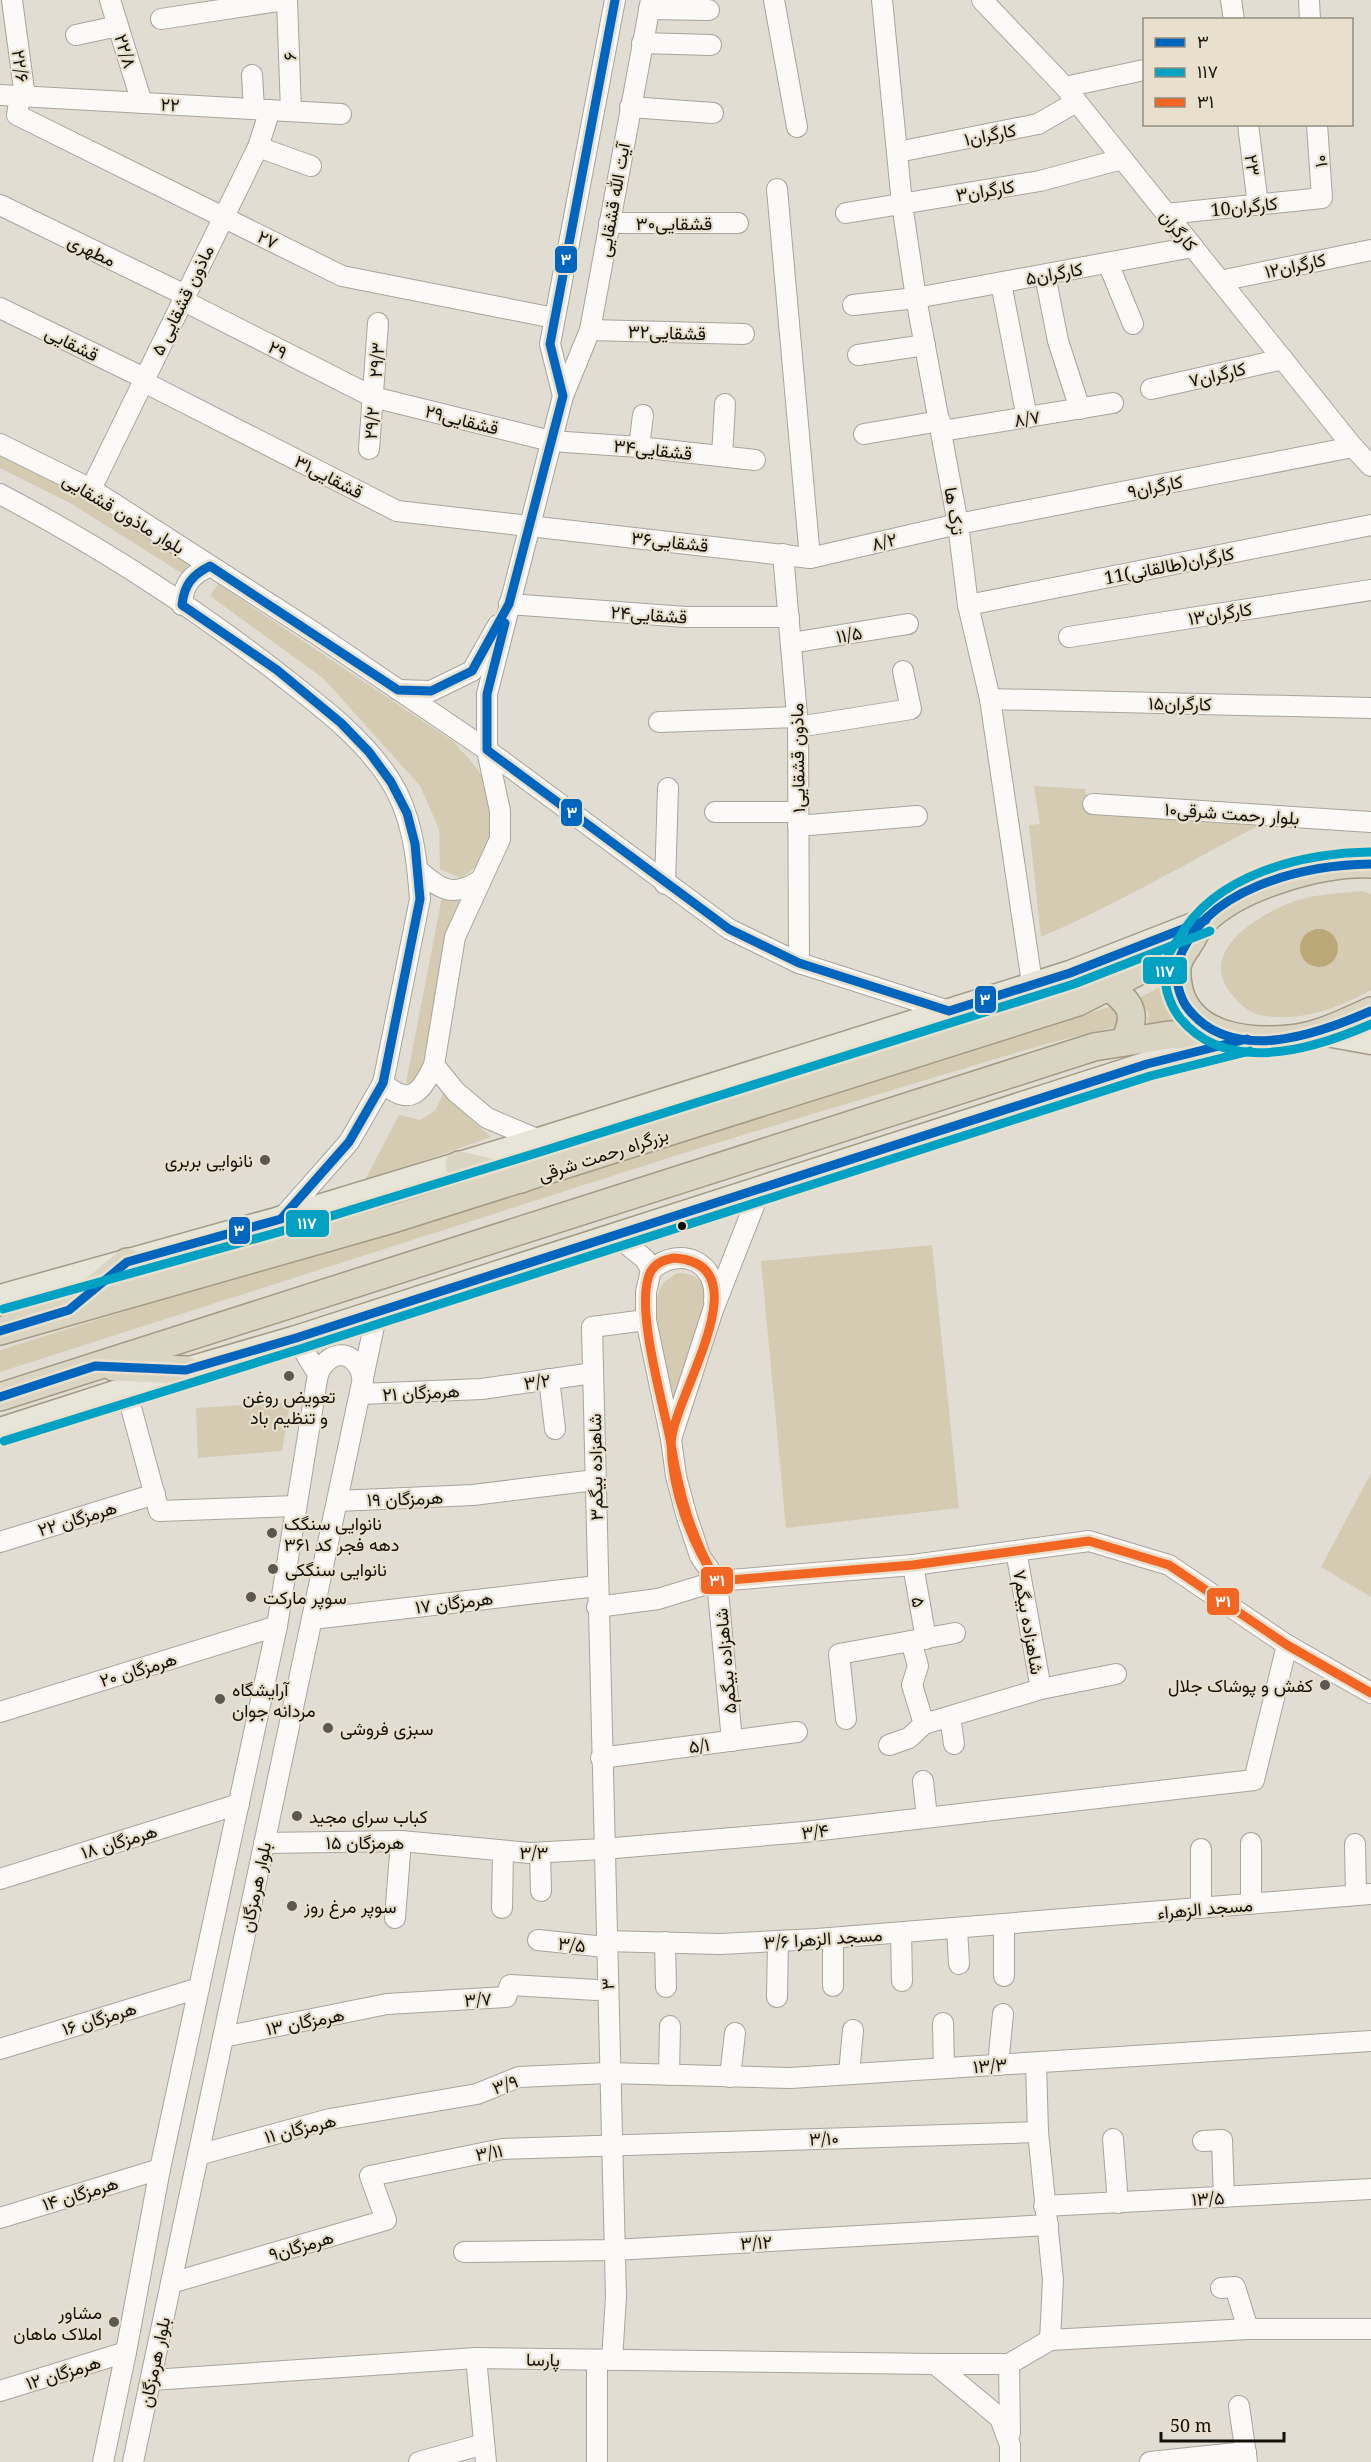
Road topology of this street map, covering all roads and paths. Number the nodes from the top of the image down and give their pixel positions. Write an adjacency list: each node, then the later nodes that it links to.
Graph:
1 (12, 0): 22 (street, ۲۲/۶)
2 (110, 0): 15 (street, ۲۲/۸)
3 (286, 0): 14 (street); 26 (street, ۶)
4 (615, 0): 56 (street, آیت الله قشقایی)
5 (774, 0): 31 (street)
6 (882, 0): 33 (street, ترک ها)
7 (982, 0): 21 (street, کارگران)
8 (1231, 0): 12 (street)
9 (1309, 0): 13 (street)
10 (650, 4): 11 (street); 17 (street, آیت الله قشقایی)
11 (709, 10)
12 (1234, 18)
13 (1310, 18)
14 (161, 19)
15 (118, 26): 16 (street); 23 (street, ۲۲/۸)
16 (76, 35)
17 (642, 43): 18 (street); 24 (street, آیت الله قشقایی)
18 (711, 45)
19 (1143, 70): 21 (street, ۱کارگران)
20 (252, 75): 25 (street)
21 (1070, 94): 33 (street, ۱کارگران); 34 (street, کارگران)
22 (15, 96): 23 (street, ۲۲); 43 (street, ۲۷)
23 (142, 103): 25 (street, ۲۲)
24 (630, 107): 27 (street); 44 (street, آیت الله قشقایی)
25 (262, 109): 26 (street, ۲۲); 32 (street, ماذون قشقایی ۵)
26 (291, 111): 28 (street, ۲۲)
27 (713, 113)
28 (341, 114)
29 (1248, 126): 40 (street, ۲۳)
30 (1317, 126): 37 (street, ۱۰)
31 (797, 127)
32 (258, 147): 35 (street); 43 (street, ماذون قشقایی ۵)
33 (898, 152): 38 (street, ترک ها)
34 (1122, 159): 38 (street, کارگران۳); 42 (street, کارگران)
35 (310, 166)
36 (777, 189): 89 (street)
37 (1323, 198): 40 (street, 10کارگران)
38 (903, 204): 41 (street, کارگران۳); 53 (street, ترک ها)
39 (0, 205): 52 (street, مطهری)
40 (1258, 205): 42 (street, 10کارگران)
41 (846, 213)
42 (1166, 214): 46 (street, کارگران)
43 (224, 217): 52 (street, ماذون قشقایی ۵); 56 (street, ۲۷)
44 (609, 223): 45 (street, قشقایی۳۰); 59 (street, آیت الله قشقایی)
45 (738, 223)
46 (1193, 247): 48 (street, کارگران۵); 50 (street, کارگران)
47 (1371, 250): 50 (street, ۱۲کارگران)
48 (1108, 263): 49 (street, کارگران۵); 58 (street)
49 (1044, 275): 51 (street, کارگران۵); 70 (street)
50 (1220, 281): 63 (street, کارگران)
51 (1001, 283): 53 (street, کارگران۵); 72 (street)
52 (184, 298): 64 (street, ماذون قشقایی ۵); 67 (street, ۲۹)
53 (916, 298): 54 (street, کارگران۵); 61 (street, ترک ها)
54 (853, 305)
55 (0, 308): 64 (street, قشقایی)
56 (554, 318): 66 (street, آیت الله قشقایی)
57 (378, 323): 67 (street, ۲۹/۳)
58 (1133, 324)
59 (590, 330): 60 (street, قشقایی۳۲); 66 (street, آیت الله قشقایی)
60 (744, 334)
61 (925, 345): 62 (street); 73 (street, ترک ها)
62 (858, 355)
63 (1282, 359): 65 (street, کارگران۷); 78 (street, کارگران)
64 (143, 380): 83 (street, ماذون قشقایی ۵); 86 (street, ۳۱قشقایی)
65 (1151, 389)
66 (563, 396): 75 (street, آیت الله قشقایی)
67 (373, 397): 75 (street, قشقایی۲۹); 79 (street, ۲۹/۲)
68 (1113, 403): 70 (street, ۸/۷)
69 (725, 404): 80 (street)
70 (1080, 409): 72 (street, ۸/۷)
71 (643, 415): 77 (street)
72 (1027, 418): 73 (street, ۸/۷)
73 (941, 426): 74 (street, ۸/۷); 85 (street, ترک ها)
74 (864, 434)
75 (551, 441): 77 (street, قشقایی۳۴); 86 (street, آیت الله قشقایی)
76 (0, 444): 83 (street, بلوار ماذون قشقایی)
77 (639, 447): 80 (street, قشقایی۳۴)
78 (1353, 447): 82 (street, کارگران); 85 (street, کارگران۹)
79 (369, 449)
80 (722, 456): 81 (street, قشقایی۳۴)
81 (755, 460)
82 (1371, 466)
83 (91, 489): 90 (street, بلوار ماذون قشقایی)
84 (0, 494): 93 (street)
85 (958, 524): 89 (street, ۸/۲); 94 (street, ترک ها)
86 (530, 525): 88 (street, قشقایی۳۶); 92 (street, آیت الله قشقایی)
87 (1371, 525): 94 (street, 11کارگران(طالقانی))
88 (783, 554): 89 (street, قشقایی۳۶); 95 (street, ماذون قشقایی۱)
89 (810, 558)
90 (210, 566): 93 (street); 100 (street, بلوار ماذون قشقایی)
91 (1371, 590): 97 (street, کارگران۱۳)
92 (509, 604): 95 (street, قشقایی۲۴); 100 (street); 105 (street)
93 (182, 605): 113 (street)
94 (968, 605): 101 (street, ترک ها)
95 (789, 617): 98 (street, ماذون قشقایی۱)
96 (908, 624): 98 (street, ۱۱/۵)
97 (1069, 637)
98 (791, 643): 104 (street, ماذون قشقایی۱)
99 (903, 671): 104 (street)
100 (398, 690): 105 (street, بلوار ماذون قشقایی)
101 (990, 699): 102 (street, ۱۵کارگران); 118 (street, ترک ها)
102 (1371, 708)
103 (659, 722): 104 (street)
104 (798, 722): 110 (street, ماذون قشقایی۱)
105 (486, 750): 114 (street); 115 (street, بلوار ماذون قشقایی)
106 (668, 788): 115 (street)
107 (1093, 804): 111 (street, ۱۰بلوار رحمت شرقی)
108 (715, 812): 110 (street)
109 (917, 816): 110 (street)
110 (798, 819): 117 (street, ماذون قشقایی۱)
111 (1371, 822)
112 (1371, 864): 116 (highway, بزرگراه رحمت شرقی)
113 (418, 870): 114 (street); 127 (street)
114 (480, 881): 126 (street)
115 (665, 884): 117 (street, بلوار ماذون قشقایی)
116 (1199, 929): 118 (main road); 119 (highway, بزرگراه رحمت شرقی); 123 (highway)
117 (799, 963): 120 (street, بلوار ماذون قشقایی)
118 (1032, 982): 120 (main road)
119 (1108, 986): 124 (highway); 130 (highway, بزرگراه رحمت شرقی)
120 (950, 1011): 128 (main road)
121 (1371, 1011): 122 (highway)
122 (1321, 1033): 123 (highway); 125 (main road)
123 (1236, 1037): 124 (highway); 131 (main road)
124 (1124, 1042): 143 (highway)
125 (1371, 1042)
126 (434, 1065): 127 (street); 128 (street)
127 (383, 1083): 132 (street)
128 (539, 1140): 129 (main road)
129 (459, 1165): 130 (highway); 132 (main road)
130 (522, 1179): 137 (highway, بزرگراه رحمت شرقی)
131 (761, 1188): 133 (main road); 138 (street)
132 (281, 1219): 134 (main road)
133 (615, 1235): 135 (street); 139 (main road)
134 (127, 1262): 136 (main road); 137 (highway)
135 (651, 1270): 138 (street); 140 (street)
136 (0, 1297)
137 (69, 1310): 141 (highway, بزرگراه رحمت شرقی)
138 (714, 1310): 154 (street)
139 (377, 1312): 142 (main road); 148 (street, بلوار هرمزگان)
140 (646, 1320): 145 (street, ۳شاهزاده بیگم); 154 (street)
141 (0, 1331)
142 (296, 1338): 144 (main road); 146 (street)
143 (95, 1366): 144 (highway); 151 (highway)
144 (186, 1370): 149 (main road)
145 (593, 1373): 147 (street, ۳/۲); 155 (street, ۳شاهزاده بیگم)
146 (318, 1374): 148 (street); 158 (street, بلوار هرمزگان)
147 (549, 1379): 150 (street, ۳/۲); 152 (street)
148 (361, 1388): 150 (street, هرمزگان ۲۱); 156 (street, بلوار هرمزگان)
149 (126, 1389): 153 (main road); 157 (street)
150 (482, 1389)
151 (0, 1397)
152 (555, 1429)
153 (0, 1430)
154 (671, 1438): 162 (street)
155 (595, 1480): 156 (street, هرمزگان ۱۹); 163 (street, ۳شاهزاده بیگم)
156 (337, 1501): 165 (street, بلوار هرمزگان)
157 (157, 1503): 158 (street, هرمزگان ۲۲); 159 (street, هرمزگان ۲۲)
158 (296, 1506): 166 (street, بلوار هرمزگان)
159 (0, 1542)
160 (1016, 1551): 161 (street); 169 (street); 171 (street, شاهزاده بیگم۷)
161 (913, 1565): 162 (street); 168 (street, ۵)
162 (717, 1581): 164 (street); 178 (street, شاهزاده بیگم۵)
163 (597, 1586): 164 (street, ۳شاهزاده بیگم); 165 (street, هرمزگان ۱۷)
164 (597, 1607): 181 (street, ۳)
165 (312, 1619): 186 (street, بلوار هرمزگان)
166 (277, 1626): 173 (street, هرمزگان ۲۰); 183 (street, بلوار هرمزگان)
167 (956, 1633): 168 (street)
168 (918, 1640): 175 (street); 176 (street, ۵)
169 (1287, 1645): 172 (street); 184 (street, ۳/۴)
170 (1116, 1674): 171 (street, شاهزاده بیگم۷)
171 (1041, 1689): 174 (street)
172 (1371, 1693)
173 (0, 1712)
174 (950, 1717): 176 (street); 179 (street)
175 (846, 1719)
176 (924, 1724): 180 (street)
177 (797, 1732): 178 (street, ۵/۱)
178 (732, 1741): 181 (street, ۵/۱)
179 (954, 1744)
180 (889, 1745)
181 (601, 1758): 190 (street, ۳)
182 (923, 1781): 184 (street)
183 (239, 1804): 194 (street, هرمزگان ۱۸); 215 (street, بلوار هرمزگان)
184 (927, 1818): 190 (street, ۳/۴)
185 (401, 1841): 186 (street, هرمزگان ۱۵); 189 (street, هرمزگان ۱۵); 200 (street)
186 (264, 1843): 224 (street, بلوار هرمزگان)
187 (1251, 1843): 197 (street)
188 (1355, 1844): 196 (street)
189 (466, 1847): 192 (street, ۳/۳)
190 (603, 1849): 193 (street, ۳/۳); 209 (street, ۳)
191 (1202, 1849): 199 (street)
192 (503, 1851): 193 (street, ۳/۳); 198 (street)
193 (540, 1853): 195 (street)
194 (0, 1879)
195 (541, 1891)
196 (1364, 1895): 197 (street, مسجد الزهراء)
197 (1251, 1904): 199 (street, مسجد الزهراء)
198 (502, 1908)
199 (1201, 1908): 201 (street, مسجد الزهراء)
200 (395, 1918)
201 (1039, 1921): 202 (street, مسجد الزهرا ۳/۶)
202 (1004, 1924): 203 (street, مسجد الزهرا ۳/۶); 211 (street)
203 (957, 1928): 204 (street, مسجد الزهرا ۳/۶); 210 (street)
204 (901, 1932): 205 (street, مسجد الزهرا ۳/۶); 212 (street)
205 (833, 1938): 207 (street, مسجد الزهرا ۳/۶); 213 (street)
206 (538, 1940): 209 (street, ۳/۵)
207 (778, 1941): 208 (street, مسجد الزهرا ۳/۶); 217 (street)
208 (665, 1942): 209 (street, مسجد الزهرا ۳/۶); 214 (street)
209 (605, 1944): 230 (street, ۳)
210 (960, 1964)
211 (1004, 1976)
212 (902, 1981)
213 (833, 1986)
214 (666, 1987)
215 (199, 1988): 226 (street, هرمزگان ۱۶); 240 (street, بلوار هرمزگان)
216 (596, 1990): 218 (street, ۳/۷)
217 (777, 1997)
218 (387, 2004): 224 (street, هرمزگان ۱۳)
219 (1003, 2014): 228 (street)
220 (943, 2024): 229 (street)
221 (670, 2026): 232 (street)
222 (854, 2030): 231 (street)
223 (735, 2033): 233 (street)
224 (223, 2037): 239 (street, بلوار هرمزگان)
225 (1371, 2041): 227 (street, ۱۳/۳)
226 (0, 2049)
227 (1036, 2062): 228 (street, ۱۳/۳); 235 (street)
228 (998, 2065): 229 (street, ۱۳/۳)
229 (944, 2068): 231 (street, ۱۳/۳)
230 (609, 2073): 232 (street, ۱۳/۳); 234 (street, ۳/۹); 238 (street, ۳)
231 (849, 2074): 233 (street, ۱۳/۳)
232 (669, 2075): 233 (street, ۱۳/۳)
233 (730, 2076)
234 (403, 2107): 239 (street, هرمزگان ۱۱)
235 (1038, 2132): 238 (street, ۳/۱۰); 245 (street)
236 (1113, 2139): 244 (street)
237 (1203, 2141): 243 (street)
238 (610, 2145): 241 (street, ۳/۱۱); 247 (street, ۳)
239 (198, 2155): 249 (street, بلوار هرمزگان)
240 (160, 2169): 246 (street, هرمزگان ۱۴); 254 (street, بلوار هرمزگان)
241 (370, 2176): 249 (street, هرمزگان۹)
242 (1371, 2189): 243 (street, ۱۳/۵)
243 (1224, 2197): 244 (street, ۱۳/۵)
244 (1118, 2203): 245 (street, ۱۳/۵)
245 (1046, 2216): 247 (street, ۳/۱۲); 253 (street)
246 (0, 2218)
247 (614, 2250): 248 (street, ۳/۱۲); 256 (street, ۳)
248 (464, 2252)
249 (171, 2283): 259 (street, بلوار هرمزگان)
250 (1221, 2288): 251 (street)
251 (1248, 2329): 252 (street); 253 (street)
252 (1371, 2329)
253 (1050, 2340): 258 (street)
254 (126, 2352): 260 (street, هرمزگان ۱۲); 265 (street, بلوار هرمزگان)
255 (477, 2358): 256 (street, پارسا); 259 (street, پارسا); 262 (street)
256 (605, 2360): 257 (street, پارسا); 268 (street, ۳)
257 (934, 2364): 258 (street, پارسا); 263 (street)
258 (1009, 2364): 263 (street)
259 (152, 2380): 266 (street, بلوار هرمزگان)
260 (0, 2391)
261 (1239, 2406): 264 (street)
262 (485, 2453): 267 (street)
263 (1010, 2454)
264 (1246, 2457): 269 (street)
265 (103, 2462)
266 (133, 2462)
267 (419, 2462)
268 (597, 2462)
269 (1150, 2462)

